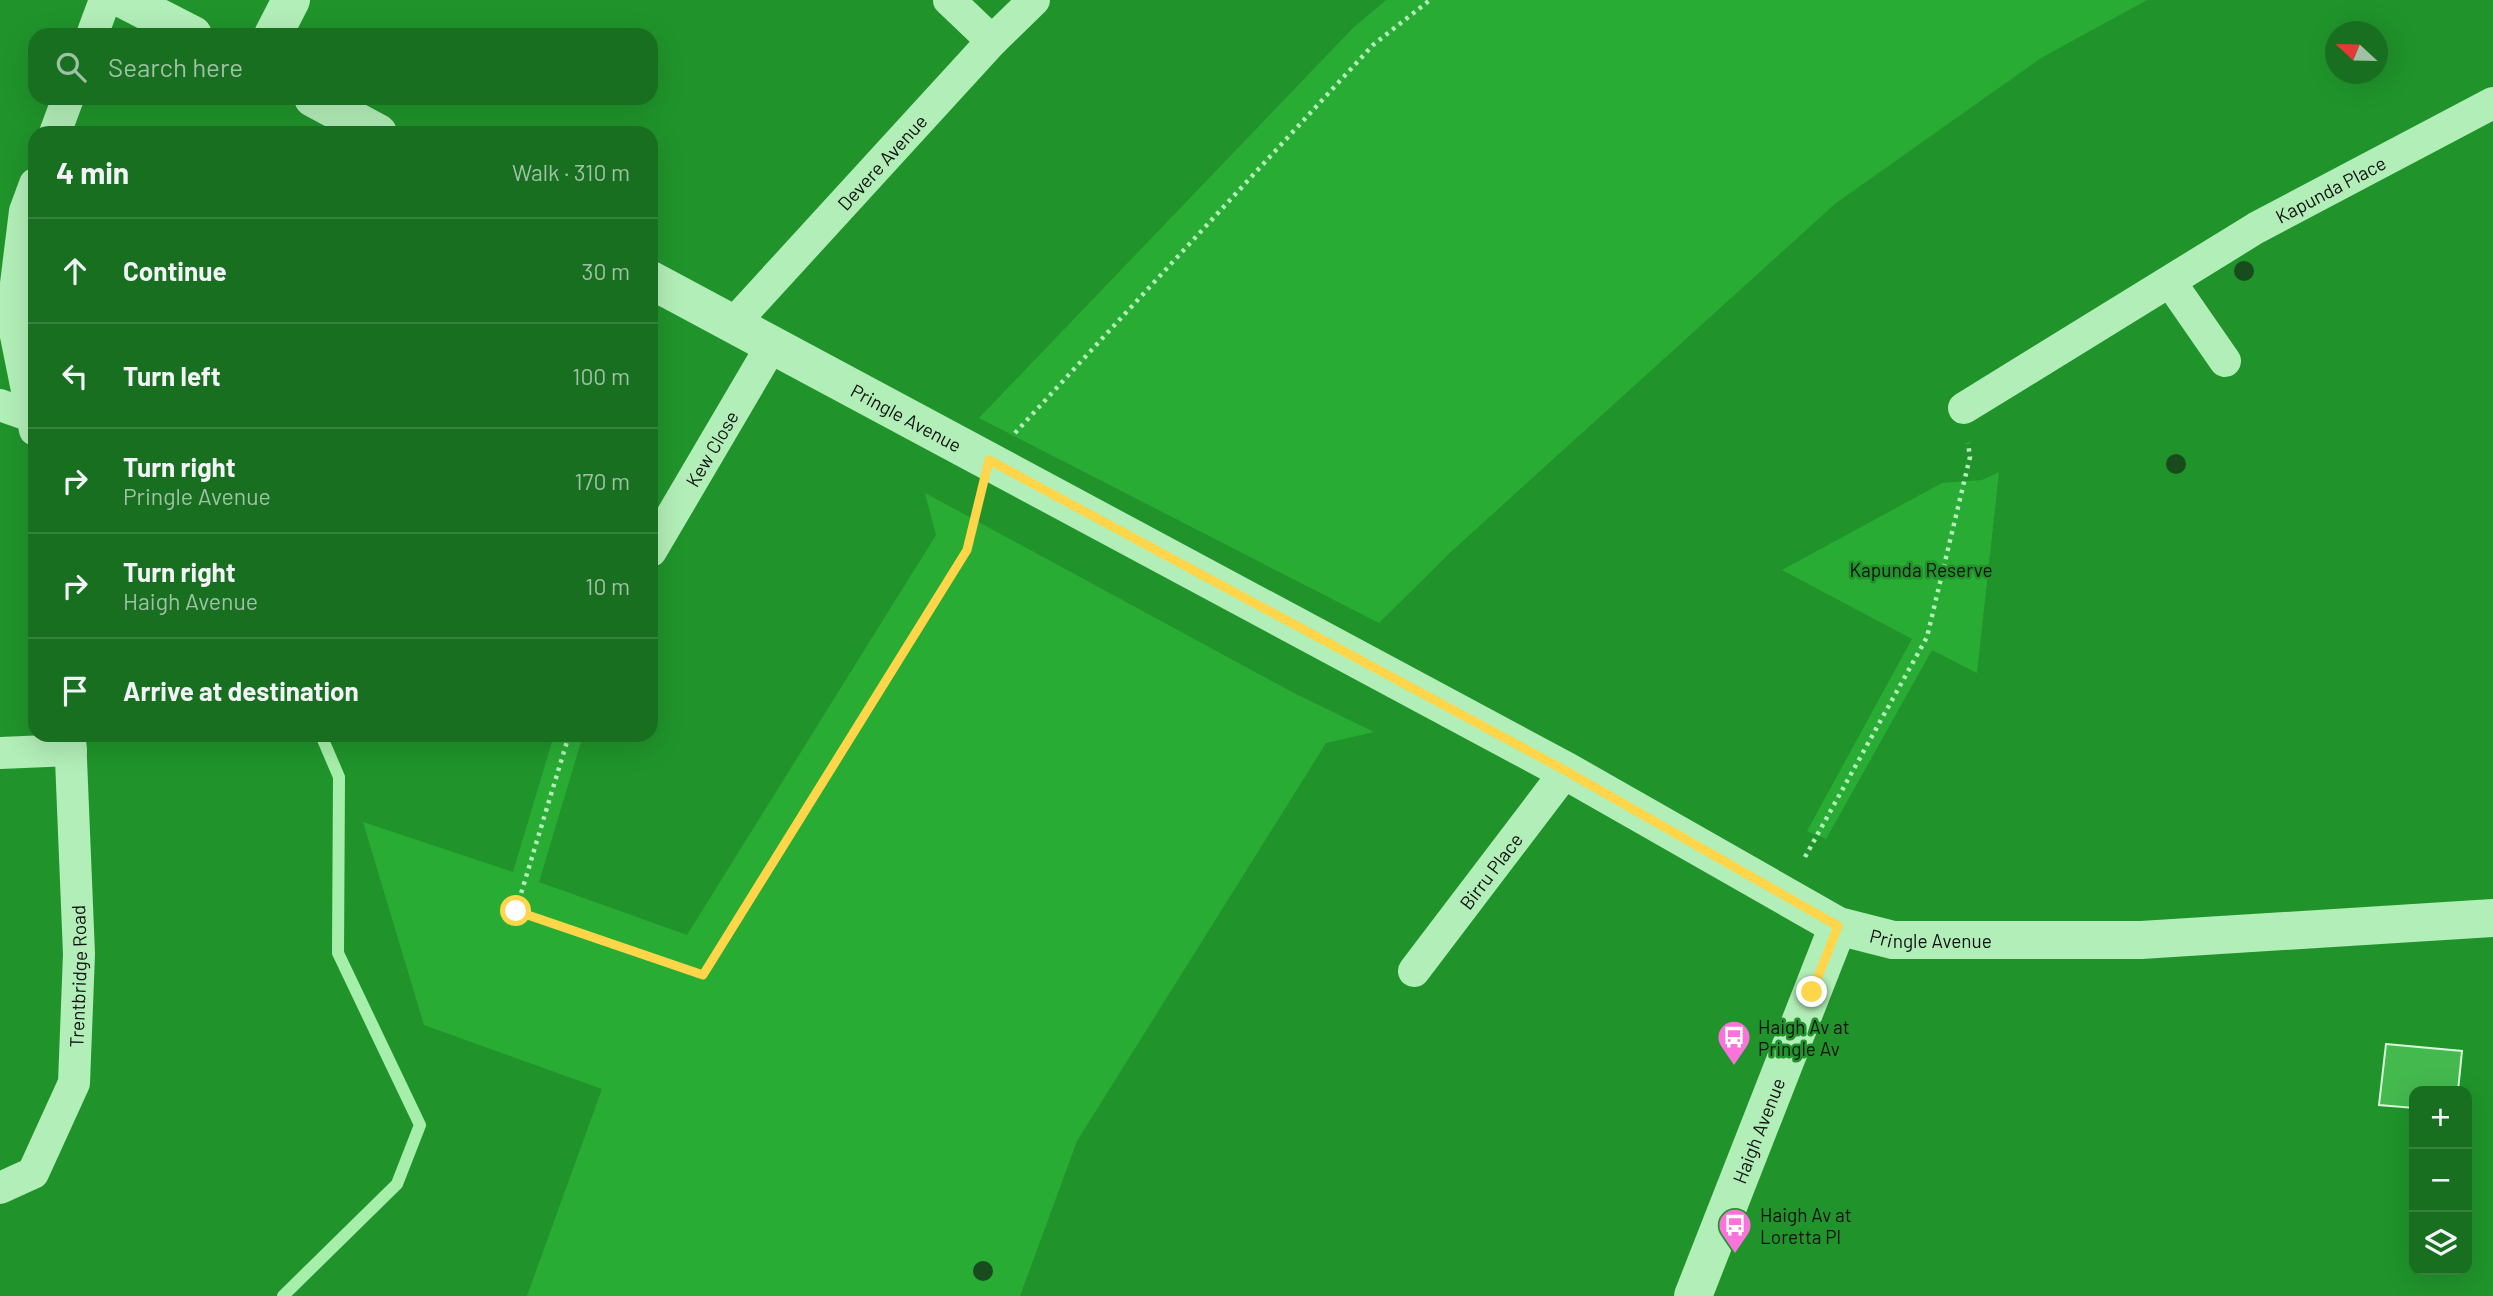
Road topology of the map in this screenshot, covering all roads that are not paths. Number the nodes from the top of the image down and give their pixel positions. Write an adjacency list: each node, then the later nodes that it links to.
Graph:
1 (105, 0): 6 (street)
2 (125, 0): 7 (street)
3 (292, 0): 8 (street)
4 (948, 0): 9 (street)
5 (1034, 0): 9 (street, Devere Avenue)
6 (95, 28)
7 (179, 28)
8 (277, 28)
9 (992, 41): 18 (street, Devere Avenue)
10 (2493, 103): 17 (street, Kapunda Place)
11 (65, 105): 13 (street)
12 (326, 105): 14 (street)
13 (57, 126)
14 (365, 126)
15 (28, 203): 21 (street)
16 (658, 283): 18 (street, Pringle Avenue)
17 (2171, 283): 20 (street); 23 (street, Kapunda Place)
18 (733, 324): 19 (street, Pringle Avenue)
19 (772, 345): 25 (street, Kew Close); 28 (street, Pringle Avenue)
20 (2225, 361)
21 (28, 398)
22 (0, 405): 24 (street)
23 (1964, 408)
24 (28, 420)
25 (658, 539)
26 (71, 743): 27 (street); 32 (street, Trentbridge Road)
27 (0, 753)
28 (1566, 771): 30 (street, Pringle Avenue); 31 (street, Birru Place)
29 (2493, 918): 30 (street, Pringle Avenue)
30 (1838, 926): 33 (street, Haigh Avenue)
31 (1414, 971)
32 (0, 1188)
33 (1693, 1296)

